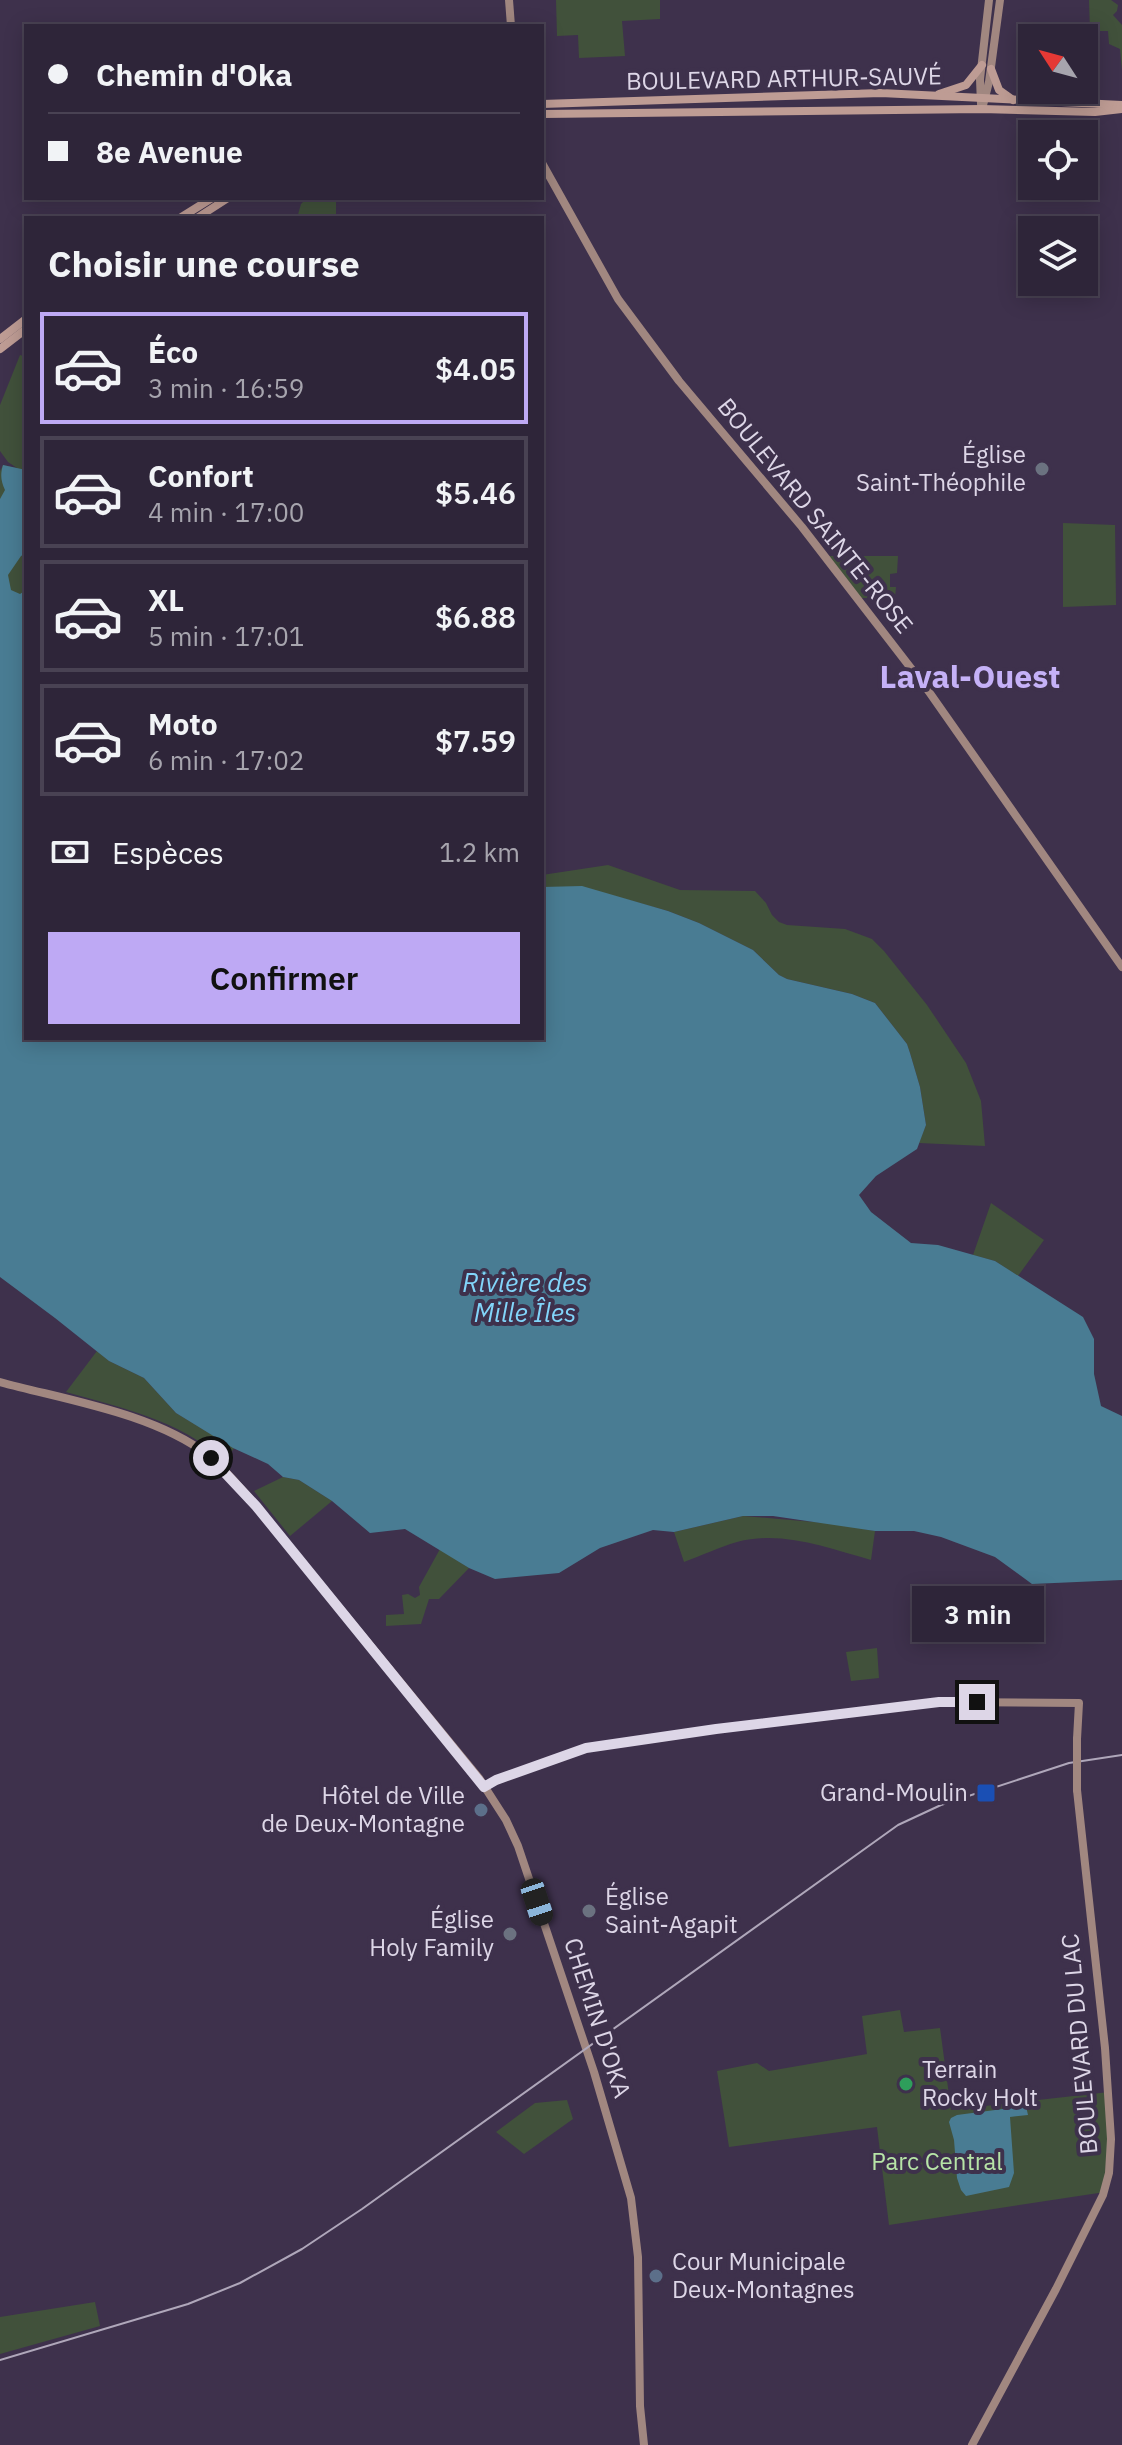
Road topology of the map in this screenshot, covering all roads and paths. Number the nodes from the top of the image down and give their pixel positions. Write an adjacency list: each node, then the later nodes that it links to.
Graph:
1 (509, 0): 4 (street)
2 (989, 0): 5 (street)
3 (1000, 0): 6 (street)
4 (511, 24)
5 (982, 65): 7 (main road); 8 (street)
6 (991, 69): 8 (street); 9 (main road)
7 (935, 95): 8 (main road, BOULEVARD ARTHUR-SAUVÉ); 10 (main road, BOULEVARD ARTHUR-SAUVÉ)
8 (983, 98): 9 (main road, BOULEVARD ARTHUR-SAUVÉ); 12 (street)
9 (1013, 100): 11 (main road, BOULEVARD ARTHUR-SAUVÉ)
10 (544, 104)
11 (1122, 107): 12 (main road, BOULEVARD ARTHUR-SAUVÉ)
12 (982, 109): 13 (main road, BOULEVARD ARTHUR-SAUVÉ)
13 (544, 114)
14 (544, 167): 23 (street, BOULEVARD SAINTE-ROSE)
15 (209, 200): 17 (main road)
16 (225, 200): 18 (main road)
17 (183, 216)
18 (200, 216)
19 (24, 321): 21 (main road)
20 (24, 331): 22 (main road)
21 (0, 339)
22 (0, 349)
23 (1122, 967)
24 (0, 1382): 25 (street, CHEMIN D'OKA)
25 (484, 1787): 26 (street, CHEMIN D'OKA); 27 (street, BOULEVARD DU LAC, bridge)
26 (644, 2445)
27 (972, 2445)

